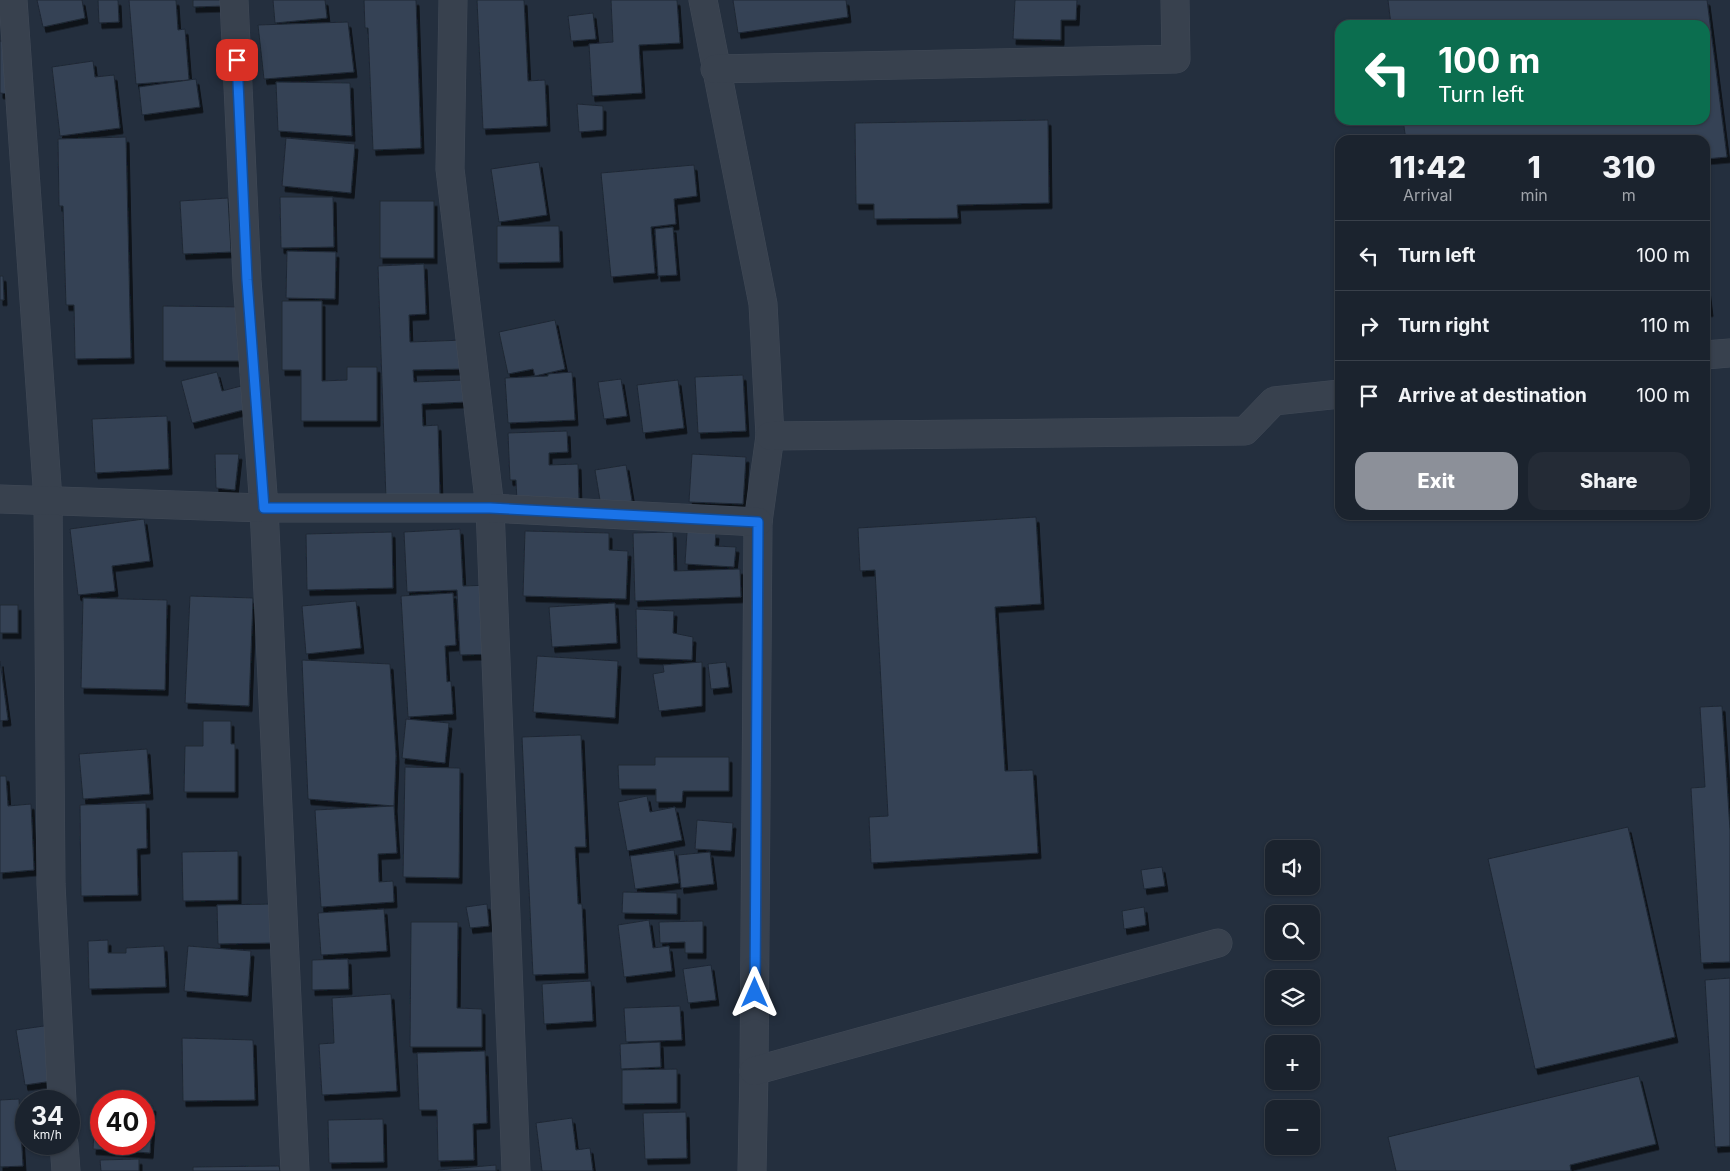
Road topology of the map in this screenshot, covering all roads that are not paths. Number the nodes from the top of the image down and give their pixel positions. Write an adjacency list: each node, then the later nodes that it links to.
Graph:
1 (13, 0): 12 (street)
2 (234, 0): 13 (street)
3 (453, 0): 14 (street)
4 (703, 0): 6 (street)
5 (1175, 0): 6 (street)
6 (715, 69): 10 (street)
7 (1730, 353): 8 (street)
8 (1710, 355)
9 (1335, 395): 10 (street)
10 (770, 436): 15 (street)
11 (0, 499): 12 (street)
12 (48, 500): 13 (street); 18 (street)
13 (264, 508): 14 (street); 21 (street)
14 (490, 508): 15 (street); 22 (street)
15 (758, 522): 17 (street)
16 (1218, 943): 17 (street)
17 (754, 1071): 23 (street)
18 (61, 1090)
19 (65, 1155): 20 (street)
20 (66, 1171)
21 (294, 1171)
22 (516, 1171)
23 (752, 1171)

